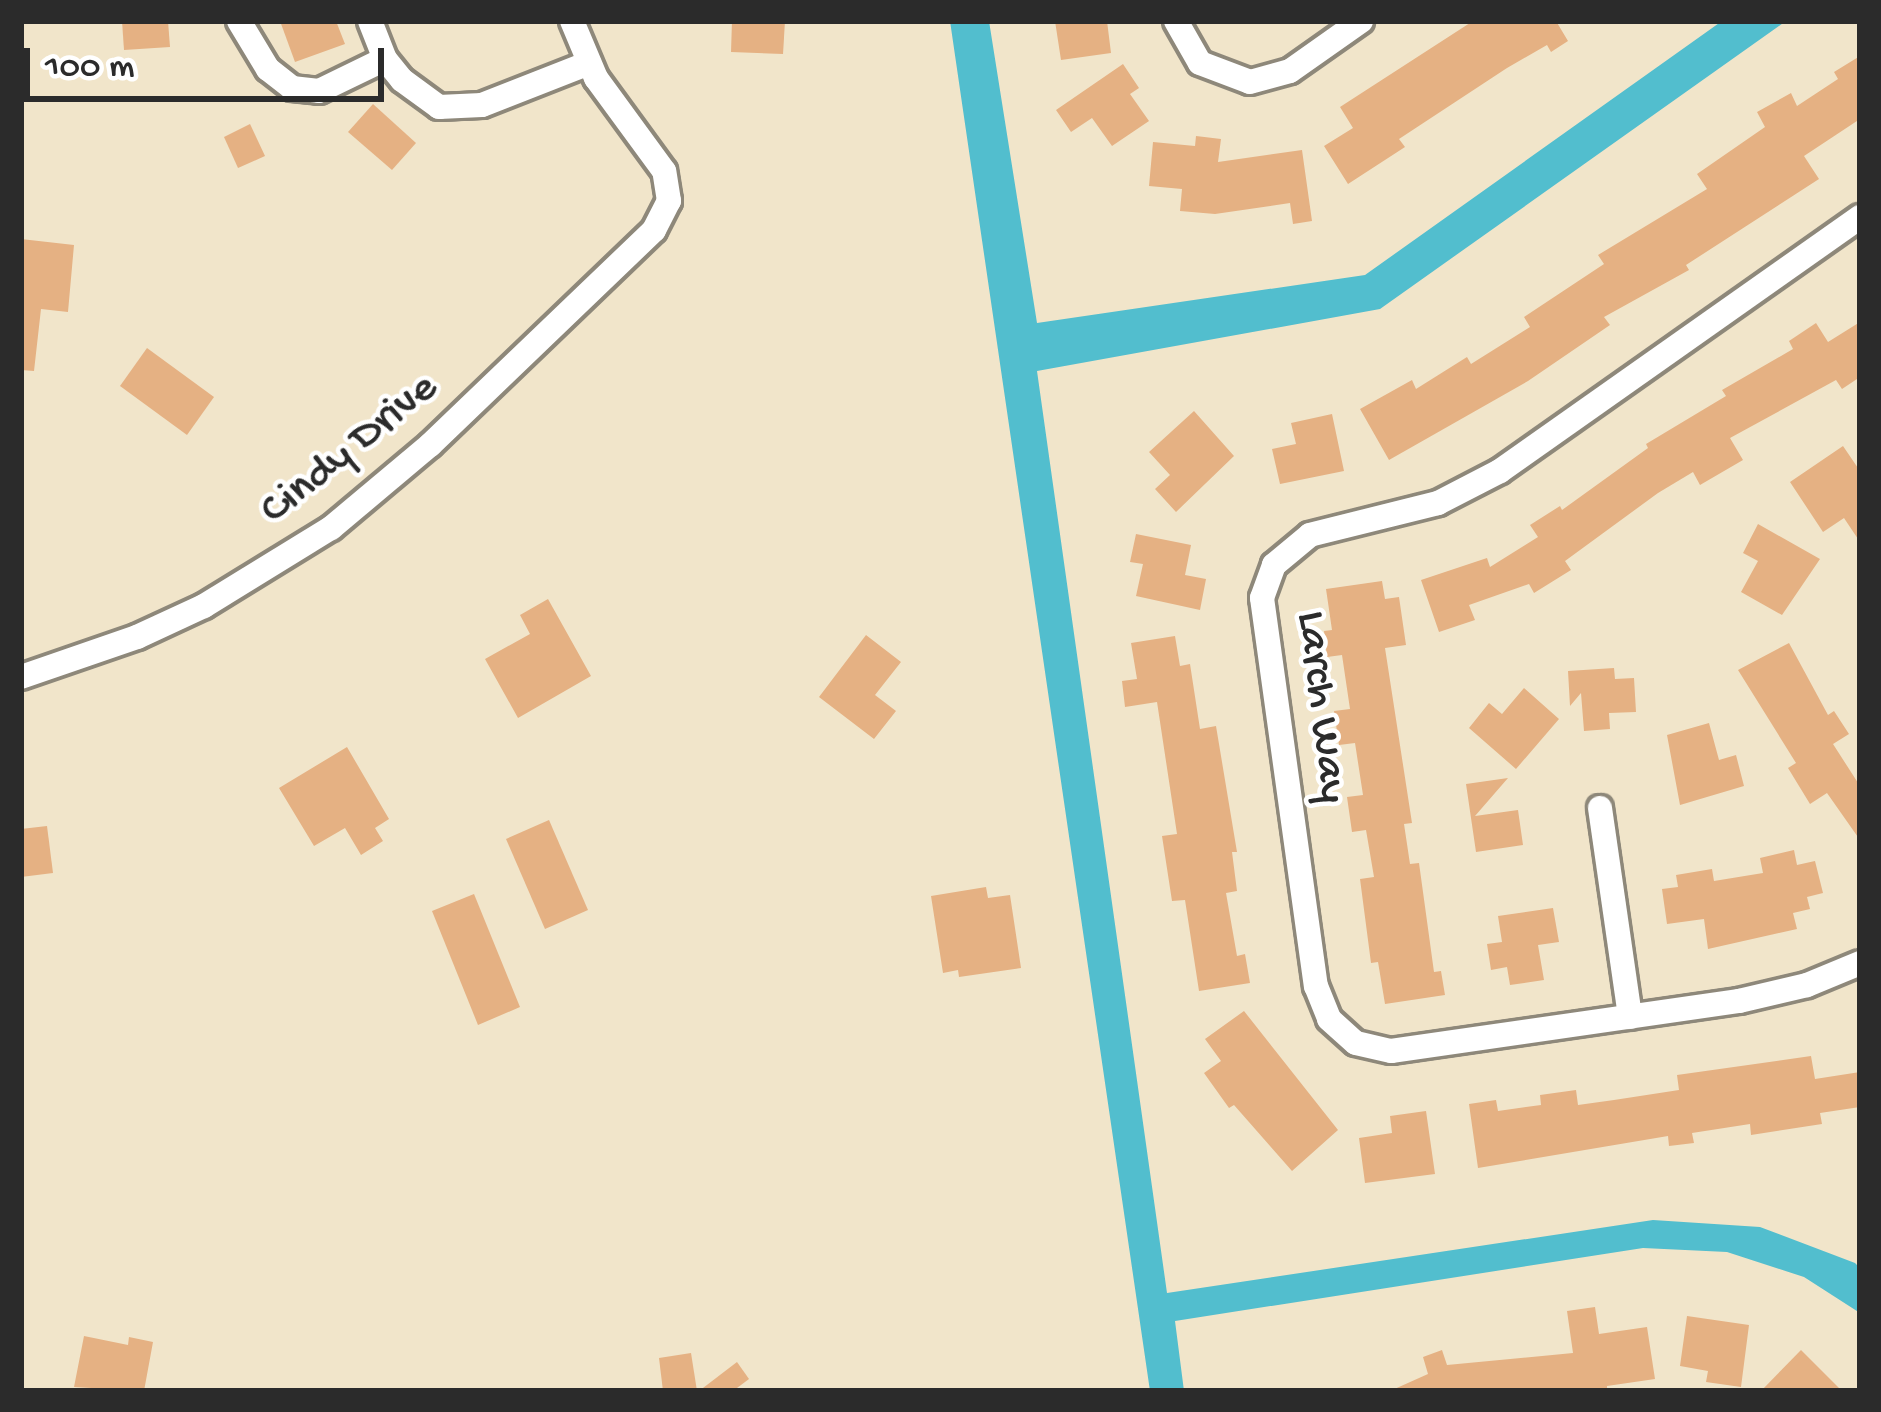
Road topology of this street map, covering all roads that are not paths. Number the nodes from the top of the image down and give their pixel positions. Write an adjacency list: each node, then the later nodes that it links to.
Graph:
1 (239, 21): 6 (street)
2 (370, 21): 6 (street)
3 (572, 21): 7 (street)
4 (1176, 21): 5 (street)
5 (1360, 21)
6 (385, 59): 7 (street)
7 (589, 64): 9 (street, Cindy Drive)
8 (1860, 218): 12 (street, Larch Way)
9 (21, 677)
10 (1600, 808): 12 (street)
11 (1860, 963): 12 (street)
12 (1630, 1017)

